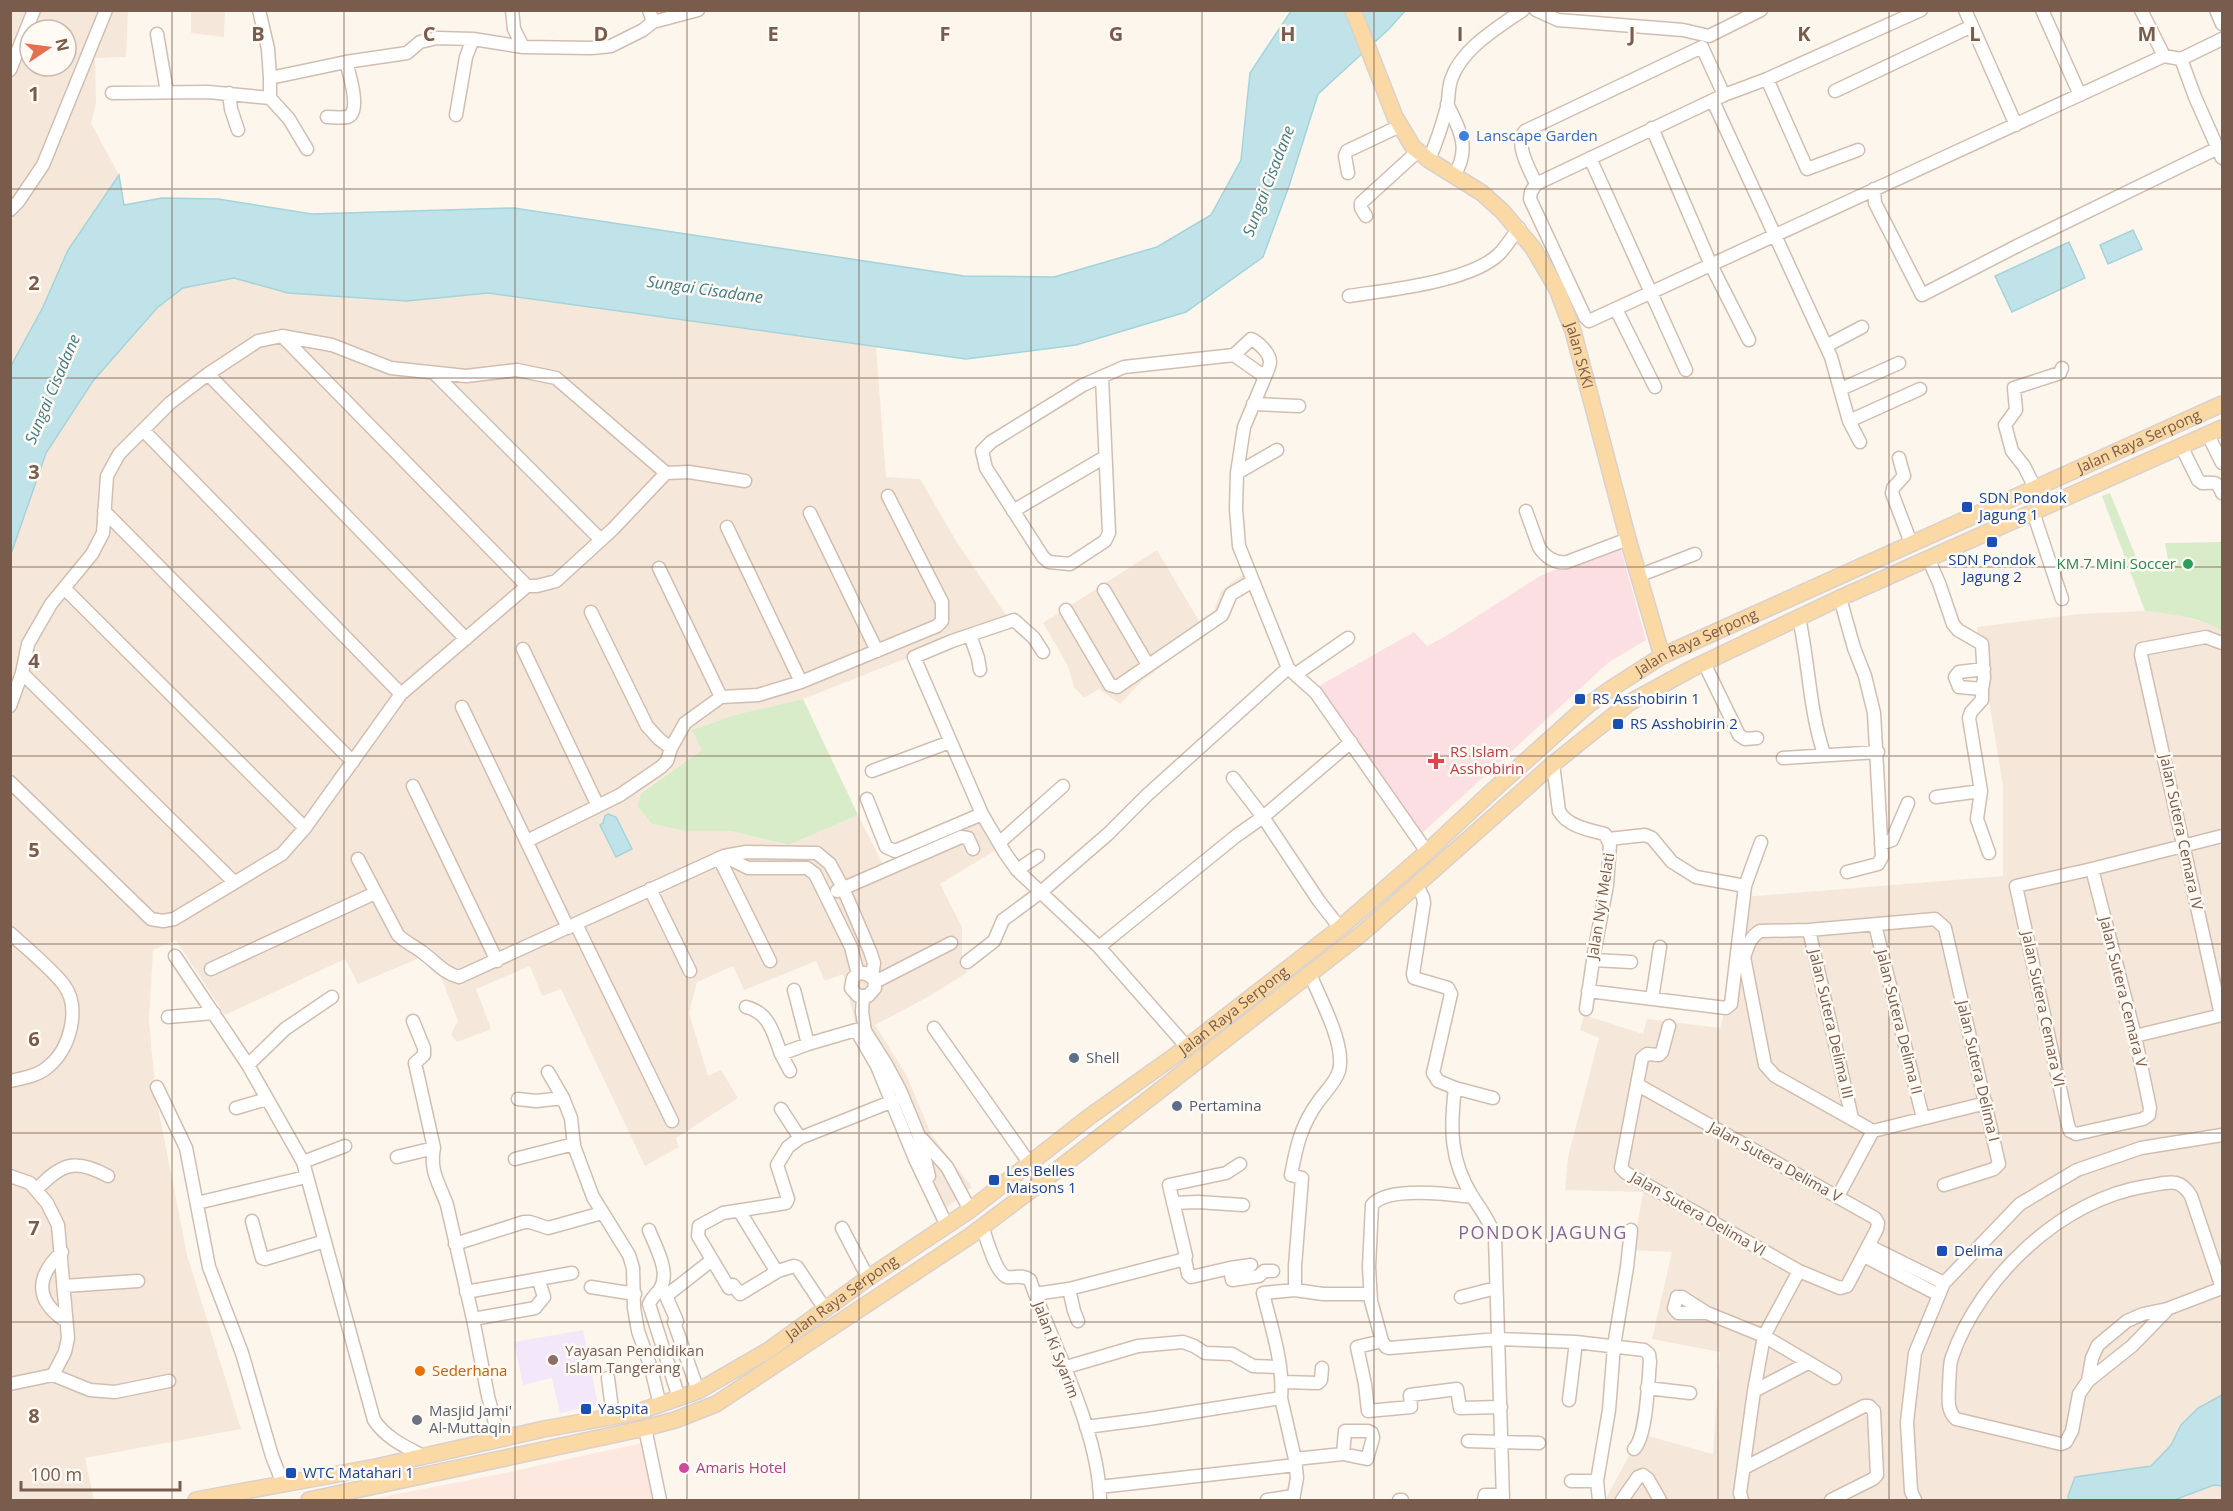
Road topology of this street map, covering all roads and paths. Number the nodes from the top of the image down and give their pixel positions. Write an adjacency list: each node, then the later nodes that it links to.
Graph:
1 (34, 10): 25 (street)
2 (106, 10): 51 (street)
3 (259, 10): 26 (street)
4 (512, 10): 21 (street)
5 (698, 10): 15 (street)
6 (1353, 10): 38 (main road, Jalan SKKI)
7 (1523, 10): 35 (street)
8 (1536, 10): 9 (street)
9 (1761, 10)
10 (1921, 10): 27 (street)
11 (1965, 10): 17 (street)
12 (2042, 10): 32 (street)
13 (2141, 10): 22 (street)
14 (2216, 10): 16 (street)
15 (651, 16): 21 (street)
16 (2223, 24)
17 (1972, 26): 28 (street); 39 (street)
18 (157, 34): 29 (street)
19 (473, 39): 21 (street); 24 (street); 36 (street)
20 (2223, 39): 23 (street)
21 (523, 47)
22 (2164, 56): 23 (street); 32 (street)
23 (2181, 58): 44 (street)
24 (346, 62): 26 (street); 37 (street)
25 (10, 70)
26 (270, 78): 33 (street)
27 (1767, 79): 34 (street); 43 (street)
28 (1835, 91)
29 (167, 92): 30 (street); 31 (street)
30 (112, 93)
31 (229, 93): 33 (street); 41 (street)
32 (2080, 95): 39 (street)
33 (270, 98): 42 (street)
34 (1718, 98): 40 (street); 49 (street); 54 (street)
35 (1447, 104): 45 (street); 48 (street)
36 (456, 116)
37 (327, 117)
38 (1398, 121): 45 (main road, Jalan SKKI); 47 (street)
39 (2016, 124): 50 (street)
40 (1652, 128): 46 (street); 55 (street)
41 (238, 130)
42 (307, 149)
43 (1858, 150)
44 (2221, 151): 50 (street)
45 (1423, 156): 48 (main road, Jalan SKKI); 52 (street)
46 (1590, 158): 49 (street); 56 (street)
47 (1348, 173)
48 (1454, 176): 53 (main road, Jalan SKKI)
49 (1536, 184): 58 (street)
50 (1874, 189): 54 (street)
51 (11, 210)
52 (1366, 216)
53 (1519, 228): 57 (street); 99 (main road, Jalan SKKI)
54 (1775, 235): 55 (street); 62 (street)
55 (1711, 265): 56 (street); 61 (street)
56 (1652, 292): 58 (street); 66 (street)
57 (1348, 296)
58 (1616, 309): 71 (street)
59 (1862, 327): 62 (street)
60 (282, 336): 67 (street); 68 (street); 107 (street)
61 (1749, 340)
62 (1826, 346): 72 (street)
63 (1234, 355): 69 (street); 69 (street); 70 (street)
64 (1899, 363): 72 (street)
65 (2062, 368): 90 (street)
66 (1686, 370)
67 (434, 373): 87 (street); 100 (street)
68 (208, 374): 79 (street); 117 (street)
69 (1265, 376): 74 (street)
70 (1102, 377): 84 (street); 93 (street)
71 (1655, 387)
72 (1841, 389): 77 (street)
73 (1920, 389): 77 (street)
74 (1253, 404): 76 (street); 88 (street)
75 (2223, 404): 90 (main road, Jalan Raya Serpong)
76 (1299, 406)
77 (1849, 422): 81 (street)
78 (2223, 428): 80 (main road, Jalan Raya Serpong)
79 (143, 430): 95 (street); 131 (street)
80 (2208, 435): 82 (main road, Jalan Raya Serpong); 86 (street)
81 (1860, 442)
82 (2181, 446): 91 (street); 96 (main road, Jalan Raya Serpong)
83 (1277, 450): 88 (street)
84 (1105, 457): 93 (street); 93 (street)
85 (1899, 458): 101 (street)
86 (2223, 463)
87 (666, 473): 89 (street); 100 (street)
88 (1237, 473): 106 (street)
89 (745, 481)
90 (2036, 488): 101 (main road, Jalan Raya Serpong)
91 (2223, 493)
92 (888, 496): 120 (street)
93 (1013, 511)
94 (1526, 511): 99 (street)
95 (104, 512): 108 (street); 142 (street)
96 (2033, 512): 103 (main road, Jalan Raya Serpong); 111 (street)
97 (810, 513): 120 (street)
98 (727, 527): 129 (street)
99 (1628, 539): 105 (main road, Jalan SKKI)
100 (601, 540): 107 (street)
101 (1911, 543): 122 (main road, Jalan Raya Serpong)
102 (1695, 554): 105 (street)
103 (1928, 558): 110 (main road, Jalan Raya Serpong); 125 (street)
104 (659, 568): 132 (street)
105 (1638, 576): 122 (main road, Jalan SKKI)
106 (1253, 581): 124 (street); 127 (street)
107 (527, 586): 117 (street)
108 (65, 589): 128 (street); 158 (street)
109 (1104, 590): 124 (street)
110 (1840, 598): 114 (main road, Jalan Raya Serpong); 139 (street)
111 (2062, 599)
112 (1066, 610): 124 (street)
113 (591, 612): 138 (street)
114 (1799, 618): 123 (main road, Jalan Raya Serpong); 140 (street)
115 (970, 635): 121 (street); 126 (street); 136 (street)
116 (1348, 638): 127 (street)
117 (466, 639): 131 (street)
118 (2223, 643): 165 (street, Jalan Sutera Cemara IV)
119 (523, 649): 155 (street)
120 (877, 651): 129 (street)
121 (1042, 652)
122 (1662, 656): 143 (main road, Jalan Raya Serpong)
123 (1704, 663): 135 (street); 144 (main road, Jalan Raya Serpong)
124 (1148, 665)
125 (1984, 669): 130 (street); 130 (street)
126 (980, 670)
127 (1292, 671): 137 (street); 180 (street)
128 (22, 673): 133 (street); 175 (street)
129 (801, 682): 132 (street)
130 (1982, 689): 151 (street)
131 (401, 694): 142 (street)
132 (721, 697): 138 (street)
133 (10, 706)
134 (462, 706): 161 (street)
135 (1757, 738)
136 (950, 742): 145 (street); 156 (street)
137 (1351, 742): 157 (street); 167 (street)
138 (671, 748): 155 (street)
139 (1878, 752): 140 (street); 164 (street)
140 (1824, 754): 141 (street)
141 (1783, 758)
142 (353, 762): 158 (street)
143 (1525, 762): 147 (main road); 167 (main road, Jalan Raya Serpong)
144 (1553, 764): 147 (main road, Jalan Raya Serpong); 160 (street, Jalan Nyi Melati)
145 (872, 771)
146 (1233, 778): 157 (street)
147 (1536, 778): 176 (main road, Jalan Raya Serpong)
148 (10, 782): 175 (street)
149 (413, 786): 193 (street)
150 (1063, 786): 163 (street)
151 (1980, 791): 152 (street); 168 (street)
152 (1936, 797)
153 (867, 799): 156 (street)
154 (1908, 803): 164 (street)
155 (598, 806): 161 (street)
156 (982, 814): 163 (street)
157 (1263, 817): 185 (street); 189 (street)
158 (305, 828): 175 (street)
159 (2223, 836): 165 (street)
160 (1609, 839): 177 (street); 192 (street, Jalan Nyi Melati)
161 (526, 841): 184 (street)
162 (1761, 842): 177 (street)
163 (999, 843): 173 (street)
164 (1881, 844): 174 (street)
165 (2184, 845): 172 (street); 210 (street, Jalan Sutera Cemara IV)
166 (973, 849): 178 (street)
167 (1427, 852): 185 (main road, Jalan Raya Serpong)
168 (1989, 853)
169 (1038, 856): 173 (street)
170 (722, 857): 178 (street); 179 (street); 182 (street); 194 (street)
171 (358, 859): 181 (street)
172 (2092, 869): 215 (street, Jalan Sutera Cemara V); 237 (street, Jalan Sutera Cemara VI)
173 (1017, 870): 180 (street)
174 (1847, 872)
175 (234, 882)
176 (1417, 886): 200 (main road, Jalan Raya Serpong); 225 (street)
177 (1745, 886): 206 (street)
178 (843, 888): 182 (street); 201 (street)
179 (650, 889): 184 (street); 198 (street)
180 (1041, 892): 189 (street); 195 (street)
181 (375, 893): 193 (street); 197 (street)
182 (827, 896): 199 (street)
183 (1875, 925): 186 (street); 231 (street, Jalan Sutera Delima I); 235 (street, Jalan Sutera Delima II)
184 (572, 926): 193 (street); 236 (street)
185 (1340, 928): 217 (main road, Jalan Raya Serpong)
186 (1809, 930): 234 (street, Jalan Sutera Delima III); 234 (street)
187 (10, 933): 222 (street)
188 (951, 943): 201 (street)
189 (1099, 947): 217 (street)
190 (1660, 947): 206 (street)
191 (175, 956): 209 (street)
192 (1593, 960): 196 (street); 203 (street, Jalan Nyi Melati)
193 (497, 961)
194 (770, 961)
195 (967, 962)
196 (1631, 962)
197 (211, 969)
198 (690, 971)
199 (858, 974): 201 (street); 205 (street)
200 (1310, 974): 265 (main road, Jalan Raya Serpong); 292 (street)
201 (874, 979): 205 (street)
202 (794, 990): 216 (street)
203 (1588, 991): 206 (street); 208 (street, Jalan Nyi Melati)
204 (332, 997): 219 (street)
205 (863, 998): 240 (street)
206 (1652, 999)
207 (746, 1007): 218 (street)
208 (1586, 1009)
209 (214, 1013): 211 (street); 219 (street)
210 (2222, 1015): 215 (street)
211 (168, 1017)
212 (413, 1021): 244 (street)
213 (1669, 1026): 223 (street, Jalan Sutera Delima VI)
214 (934, 1028): 248 (street)
215 (2135, 1036): 237 (street, Jalan Sutera Cemara V)
216 (808, 1044): 218 (street); 230 (street)
217 (1187, 1047): 248 (main road, Jalan Raya Serpong)
218 (782, 1054): 220 (street)
219 (248, 1065): 228 (street)
220 (790, 1071)
221 (548, 1072): 226 (street)
222 (10, 1081)
223 (1638, 1085): 255 (street, Jalan Sutera Delima V); 280 (street, Jalan Sutera Delima VI)
224 (157, 1087): 257 (street)
225 (1455, 1088): 227 (street); 256 (street)
226 (563, 1098): 229 (street); 242 (street)
227 (1493, 1098)
228 (267, 1099): 232 (street); 247 (street)
229 (518, 1099)
230 (893, 1101): 241 (street); 264 (street)
231 (1986, 1103): 235 (street); 253 (street, Jalan Sutera Delima I)
232 (236, 1108)
233 (781, 1109): 241 (street)
234 (1852, 1118): 238 (street)
235 (1923, 1118): 238 (street)
236 (672, 1121)
237 (2118, 1125)
238 (1873, 1131): 255 (street)
239 (2223, 1135): 291 (street)
240 (919, 1136): 260 (street); 264 (street)
241 (800, 1138): 261 (street)
242 (574, 1144): 246 (street); 262 (street)
243 (345, 1146): 247 (street)
244 (434, 1148): 245 (street); 270 (street)
245 (397, 1157)
246 (515, 1159)
247 (303, 1162): 252 (street)
248 (1030, 1164): 260 (main road, Jalan Raya Serpong)
249 (1240, 1164): 258 (street)
250 (10, 1176): 254 (street)
251 (108, 1176): 254 (street)
252 (306, 1177): 257 (street); 269 (street)
253 (1944, 1185)
254 (36, 1190): 273 (street)
255 (1838, 1196): 272 (street, Jalan Sutera Delima V)
256 (1473, 1197): 288 (street); 296 (street)
257 (196, 1203): 345 (street)
258 (1173, 1203): 259 (street); 274 (street)
259 (1244, 1205)
260 (970, 1210): 264 (main road, Jalan Raya Serpong)
261 (740, 1212): 275 (street); 279 (street)
262 (602, 1213): 270 (street); 294 (street)
263 (252, 1221): 269 (street)
264 (950, 1224): 271 (main road, Jalan Raya Serpong)
265 (982, 1226): 276 (main road, Jalan Raya Serpong); 295 (street, Jalan Ki Syarim)
266 (842, 1228): 283 (street)
267 (649, 1230): 324 (street)
268 (1631, 1230): 308 (street)
269 (325, 1241): 340 (street)
270 (455, 1244): 293 (street)
271 (915, 1247): 276 (main road); 283 (main road, Jalan Raya Serpong)
272 (1866, 1251): 280 (street, Jalan Sutera Delima VI); 291 (street)
273 (62, 1252): 286 (street); 302 (street)
274 (1185, 1259): 278 (street); 290 (street)
275 (712, 1260): 279 (street); 321 (street)
276 (925, 1265): 332 (main road, Jalan Raya Serpong)
277 (1251, 1265): 278 (street)
278 (1230, 1268): 281 (street)
279 (778, 1271): 298 (street)
280 (1798, 1271): 304 (street)
281 (1273, 1272)
282 (572, 1273): 285 (street)
283 (868, 1278): 298 (main road, Jalan Raya Serpong)
284 (138, 1281): 286 (street)
285 (539, 1281): 293 (street); 301 (street)
286 (64, 1286): 302 (street)
287 (591, 1287): 294 (street)
288 (1496, 1288): 297 (street); 305 (street)
289 (2222, 1288): 299 (street); 317 (street)
290 (1069, 1289): 295 (street); 303 (street)
291 (1942, 1289): 360 (street)
292 (1295, 1290): 296 (street); 311 (street)
293 (466, 1292): 301 (street)
294 (635, 1294): 327 (street)
295 (1035, 1294): 310 (street, Jalan Ki Syarim)
296 (1370, 1294): 306 (street)
297 (1461, 1297)
298 (825, 1309): 321 (main road, Jalan Raya Serpong)
299 (2168, 1309): 317 (street); 317 (street)
300 (1707, 1313): 304 (street)
301 (473, 1319): 333 (street)
302 (66, 1321): 313 (street)
303 (1078, 1321)
304 (1764, 1336): 309 (street); 322 (street)
305 (1498, 1339): 306 (street); 307 (street); 328 (street)
306 (1382, 1341): 328 (street)
307 (1576, 1342): 308 (street); 326 (street)
308 (1614, 1346): 320 (street); 344 (street)
309 (1808, 1363): 315 (street); 322 (street)
310 (1064, 1368): 311 (street); 331 (street, Jalan Ki Syarim)
311 (1280, 1368): 318 (street)
312 (1322, 1368): 318 (street)
313 (53, 1375): 316 (street); 319 (street)
314 (608, 1378): 329 (street)
315 (1835, 1378)
316 (169, 1381)
317 (2088, 1381)
318 (1283, 1382): 325 (street)
319 (10, 1384)
320 (1647, 1388): 323 (street); 338 (street)
321 (698, 1391): 324 (main road, Jalan Raya Serpong)
322 (1754, 1391): 342 (street)
323 (1690, 1393)
324 (679, 1398): 327 (main road, Jalan Raya Serpong)
325 (1281, 1398): 331 (street); 341 (street)
326 (1569, 1400)
327 (660, 1405): 329 (main road, Jalan Raya Serpong)
328 (1501, 1407): 335 (street)
329 (613, 1417): 330 (main road, Jalan Raya Serpong)
330 (565, 1425): 333 (main road, Jalan Raya Serpong); 337 (main road)
331 (1086, 1427): 346 (street, Jalan Ki Syarim)
332 (645, 1428): 337 (main road, Jalan Raya Serpong); 351 (street)
333 (499, 1439): 340 (main road, Jalan Raya Serpong)
334 (1468, 1441): 335 (street)
335 (1502, 1441): 336 (street); 348 (street)
336 (1539, 1443)
337 (568, 1444): 350 (main road, Jalan Raya Serpong)
338 (1634, 1449)
339 (1343, 1454): 341 (street)
340 (423, 1456): 345 (main road, Jalan Raya Serpong)
341 (1295, 1462): 346 (street); 347 (street)
342 (1744, 1468): 358 (street); 359 (street)
343 (1571, 1481): 344 (street)
344 (1598, 1481): 355 (street)
345 (283, 1484): 349 (main road, Jalan Raya Serpong)
346 (1100, 1487): 352 (street, Jalan Ki Syarim)
347 (1293, 1498): 353 (street)
348 (1503, 1498): 354 (street)
349 (196, 1500)
350 (309, 1500)
351 (660, 1500)
352 (1100, 1500)
353 (1267, 1500)
354 (1484, 1500)
355 (1599, 1500)
356 (1622, 1500): 357 (street)
357 (1660, 1500)
358 (1742, 1500)
359 (1831, 1500)
360 (1915, 1500)

